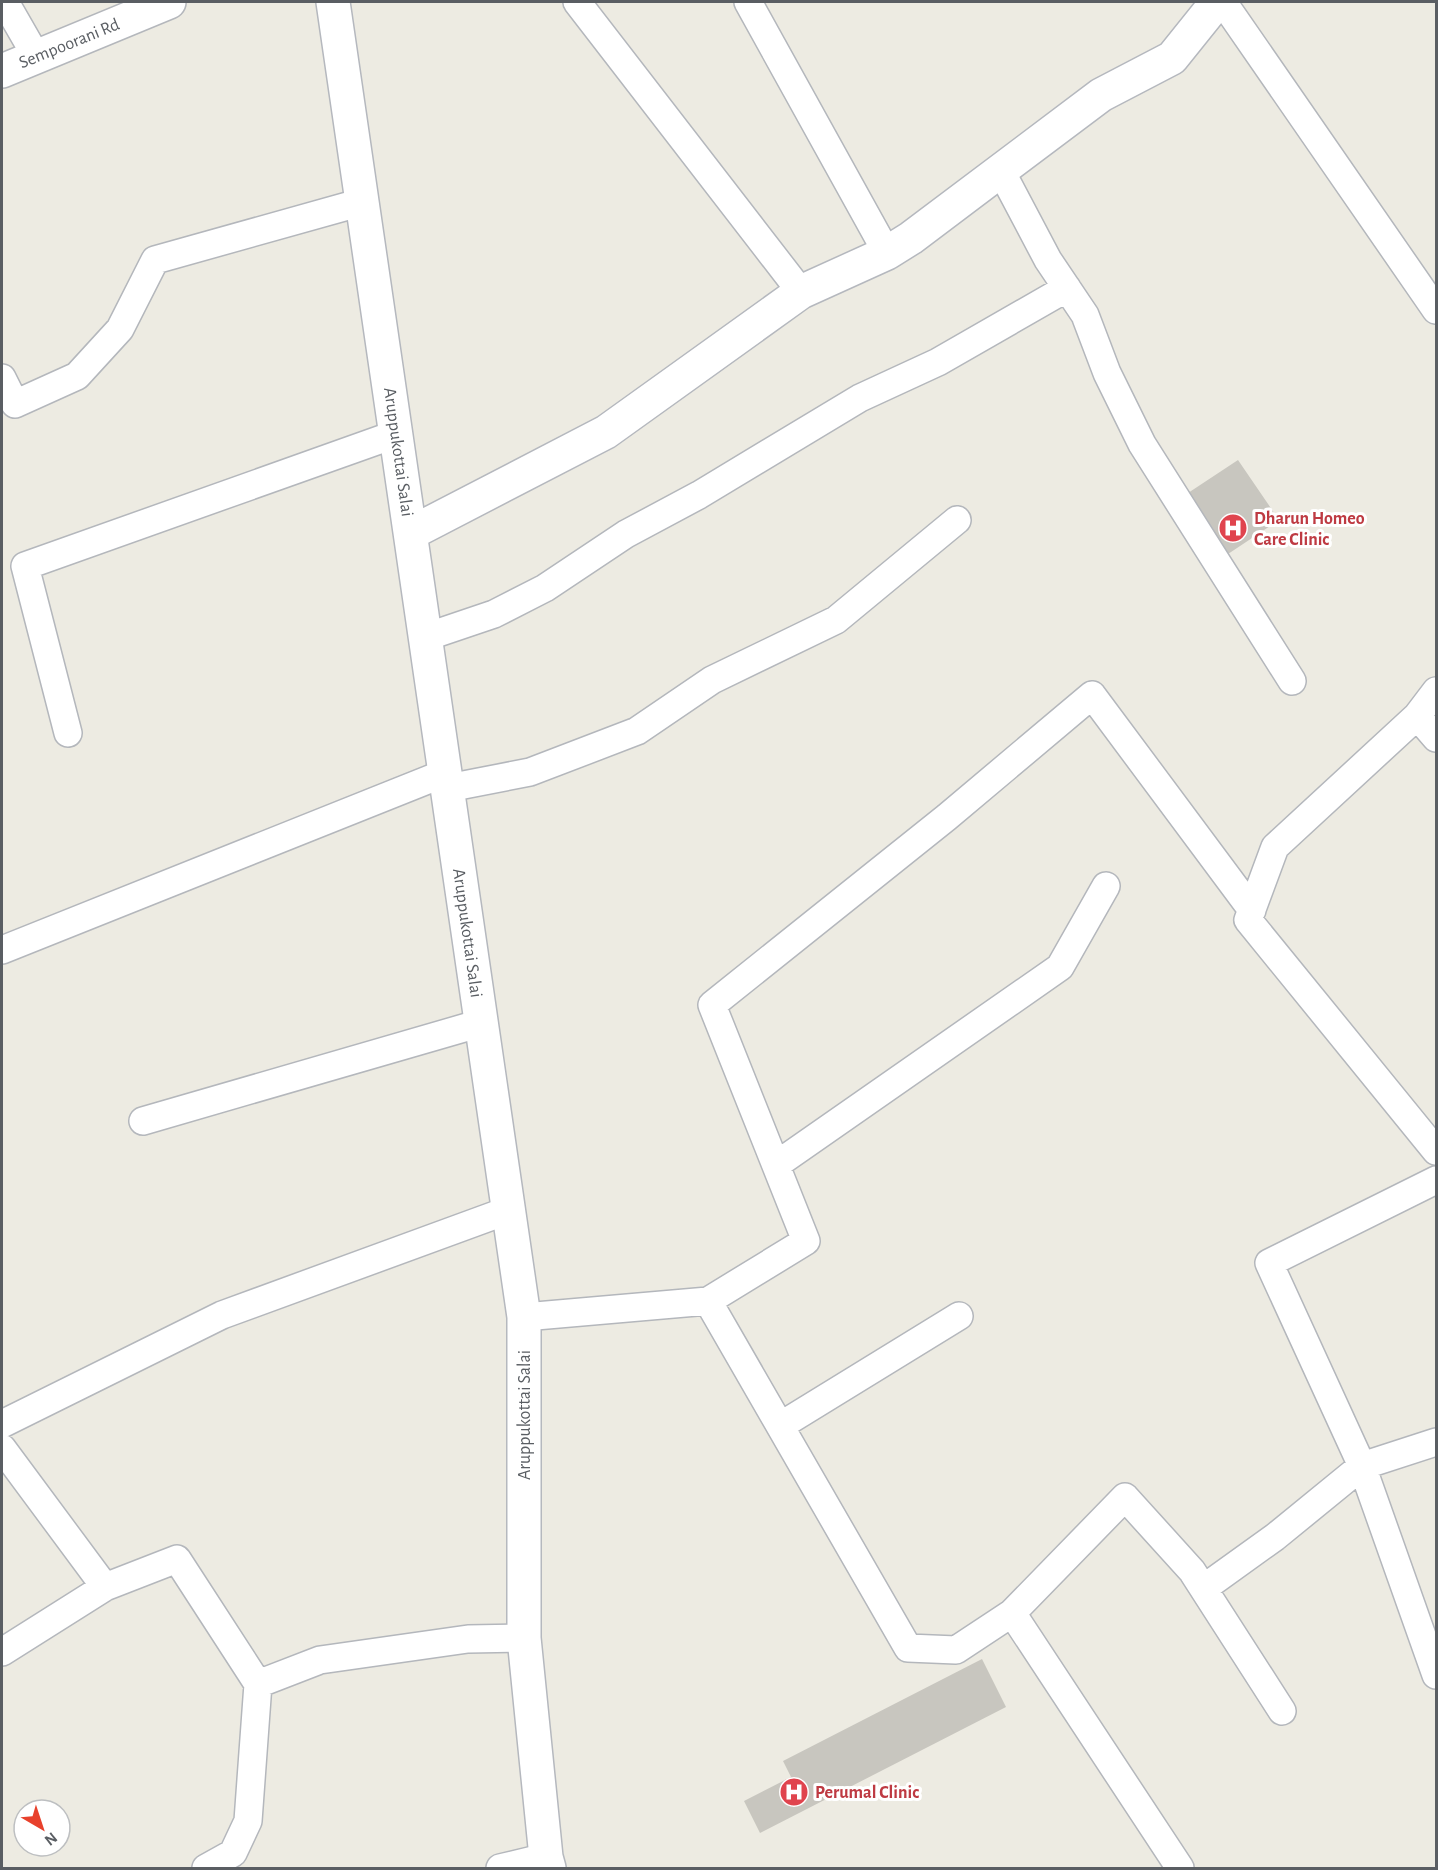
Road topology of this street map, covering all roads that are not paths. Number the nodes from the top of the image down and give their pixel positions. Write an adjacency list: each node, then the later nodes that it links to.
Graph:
1 (5, 2): 8 (street)
2 (169, 2): 8 (main road, Sempoorani Rd)
3 (333, 2): 11 (main road, Aruppukottai Salai)
4 (577, 2): 14 (street)
5 (748, 2): 12 (street)
6 (1217, 2): 10 (main road)
7 (1223, 2): 15 (street)
8 (36, 56): 9 (main road, Sempoorani Rd)
9 (2, 70)
10 (1002, 171): 12 (main road); 13 (street)
11 (362, 202): 16 (street); 17 (main road, Aruppukottai Salai)
12 (887, 253): 14 (main road)
13 (1066, 288): 20 (street); 21 (street)
14 (801, 292): 19 (main road)
15 (1437, 310)
16 (2, 378)
17 (396, 434): 19 (main road, Aruppukottai Salai); 24 (street)
18 (957, 520): 26 (street)
19 (411, 533): 20 (main road, Aruppukottai Salai)
20 (426, 637): 26 (main road, Aruppukottai Salai)
21 (1292, 681)
22 (1437, 691): 23 (street)
23 (1417, 716): 25 (street); 28 (street)
24 (68, 733)
25 (1437, 738)
26 (446, 781): 29 (street); 30 (main road, Aruppukottai Salai)
27 (1106, 886): 33 (street)
28 (1252, 910): 32 (street); 33 (street)
29 (2, 950)
30 (481, 1023): 31 (street); 35 (main road, Aruppukottai Salai)
31 (143, 1121)
32 (1437, 1151)
33 (776, 1165): 36 (street)
34 (1437, 1180): 43 (street)
35 (508, 1210): 38 (main road, Aruppukottai Salai); 39 (street)
36 (708, 1301): 38 (street); 40 (street)
37 (959, 1316): 40 (street)
38 (524, 1317): 47 (main road, Aruppukottai Salai)
39 (2, 1424)
40 (780, 1426): 46 (street)
41 (1437, 1442): 43 (street)
42 (2, 1448): 44 (street)
43 (1362, 1466): 45 (street); 49 (street)
44 (105, 1587): 48 (street); 50 (street)
45 (1204, 1588): 46 (street); 51 (street)
46 (1012, 1613): 55 (street)
47 (524, 1638): 50 (street); 52 (main road, Aruppukottai Salai)
48 (2, 1652)
49 (1435, 1670)
50 (258, 1684): 53 (street)
51 (1282, 1711)
52 (547, 1863): 54 (street)
53 (206, 1869)
54 (500, 1869)
55 (1180, 1869)

